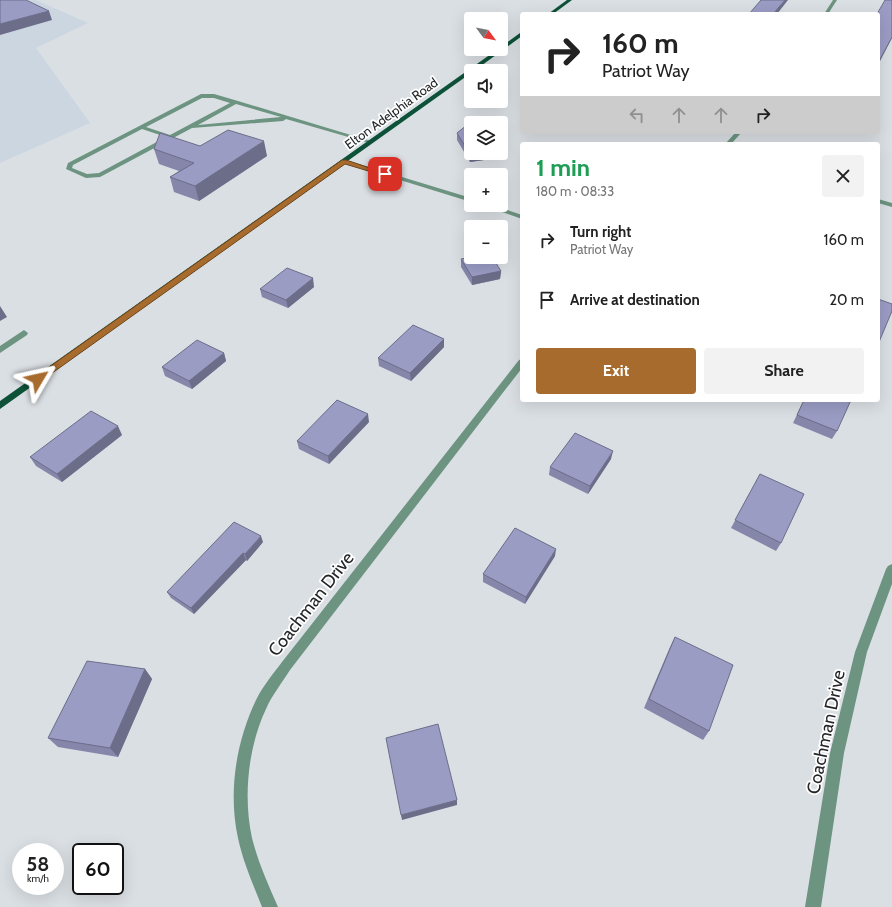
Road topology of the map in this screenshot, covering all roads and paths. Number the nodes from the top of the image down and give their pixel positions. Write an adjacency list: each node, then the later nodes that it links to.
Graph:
1 (570, 0): 3 (main road)
2 (835, 0): 4 (street)
3 (553, 12)
4 (827, 12)
5 (520, 35): 12 (main road, Elton Adelphia Road)
6 (236, 102): 7 (street); 8 (street); 9 (street)
7 (290, 118): 9 (street); 12 (street)
8 (141, 127): 11 (street); 11 (street)
9 (190, 127): 11 (street)
10 (738, 134): 13 (street)
11 (171, 137)
12 (371, 142): 14 (main road, Elton Adelphia Road)
13 (730, 142)
14 (344, 161): 15 (street); 23 (main road, Elton Adelphia Road)
15 (464, 198)
16 (880, 202): 17 (street)
17 (892, 205)
18 (507, 212): 19 (street)
19 (520, 216)
20 (24, 333): 21 (street)
21 (0, 350)
22 (520, 365): 25 (street, Coachman Drive)
23 (0, 406)
24 (892, 569): 26 (street, Coachman Drive)
25 (270, 907)
26 (813, 907)

